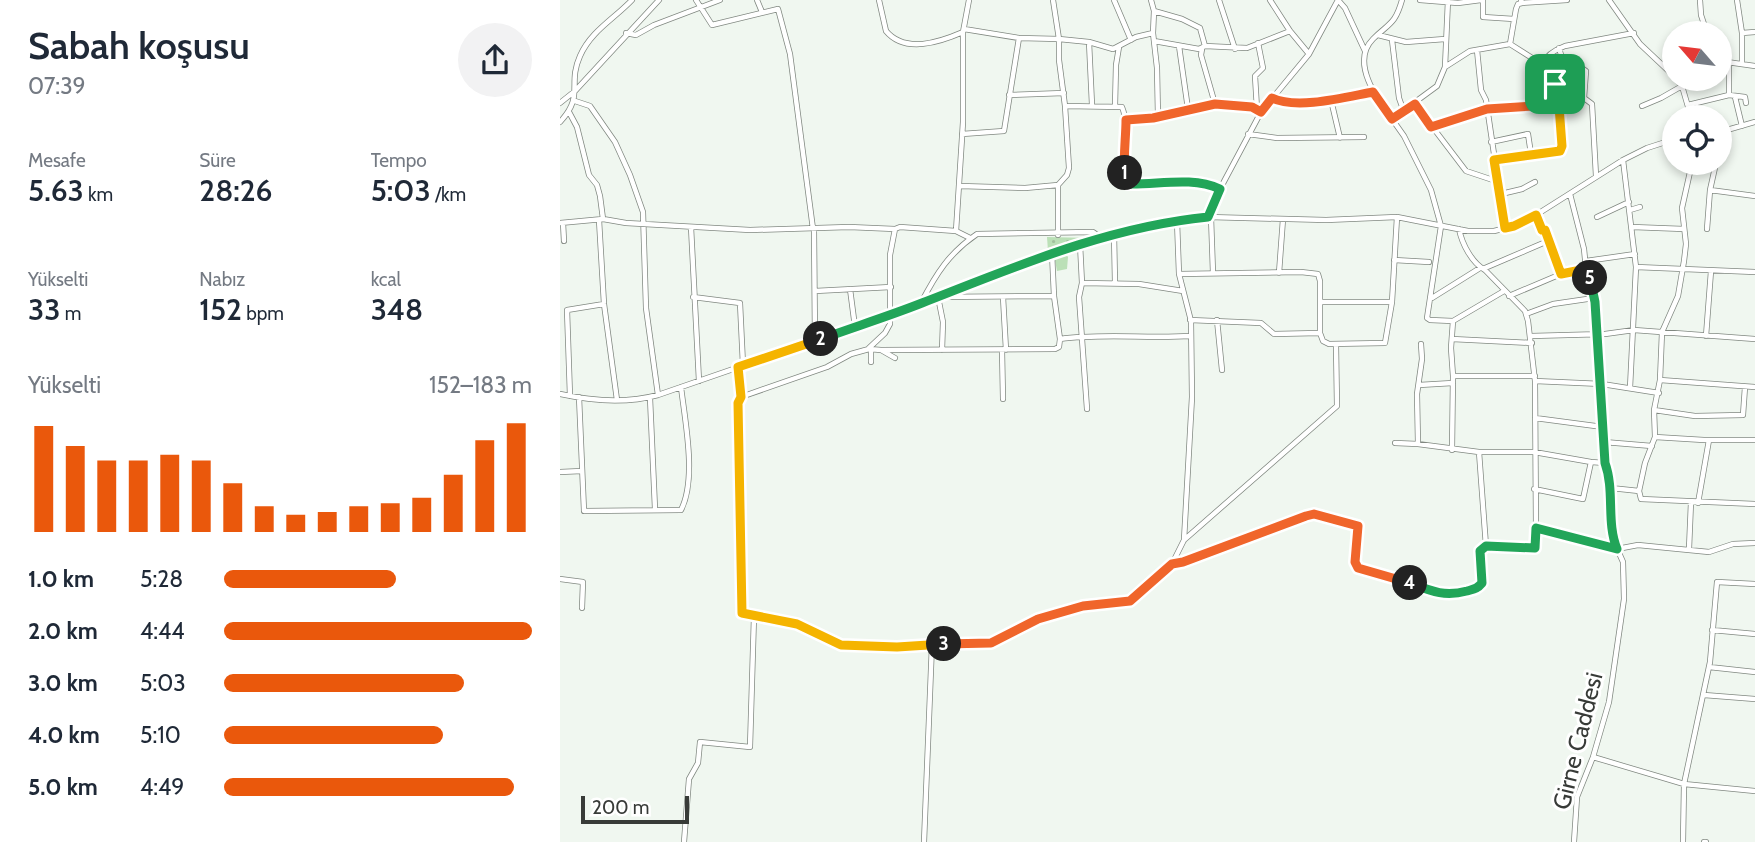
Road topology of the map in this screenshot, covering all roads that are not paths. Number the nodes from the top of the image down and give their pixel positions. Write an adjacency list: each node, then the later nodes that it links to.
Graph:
1 (632, 0): 60 (street)
2 (659, 0): 31 (street)
3 (695, 0): 23 (street)
4 (720, 0): 23 (street)
5 (757, 0): 25 (street)
6 (879, 0): 28 (street)
7 (969, 0): 28 (street)
8 (1053, 0): 37 (street)
9 (1114, 0): 39 (street)
10 (1151, 0): 24 (street)
11 (1219, 0): 49 (street)
12 (1270, 0): 29 (street)
13 (1402, 0): 35 (street)
14 (1420, 0): 20 (street)
15 (1482, 0): 20 (street); 26 (street)
16 (1567, 0): 21 (street)
17 (1609, 0): 33 (street)
18 (1700, 0): 27 (street)
19 (1737, 0): 34 (street)
20 (1448, 1): 38 (street)
21 (1559, 1): 22 (street)
22 (1522, 2): 26 (street)
23 (701, 7): 25 (street); 31 (street)
24 (1154, 11): 32 (street); 47 (street)
25 (762, 12): 135 (street)
26 (1514, 19): 44 (street)
27 (1704, 21)
28 (964, 31): 36 (street); 98 (street)
29 (1290, 32): 43 (street); 52 (street)
30 (1755, 32): 34 (street)
31 (626, 33): 60 (street)
32 (1153, 33): 39 (street); 41 (street)
33 (1634, 33): 48 (street); 56 (street)
34 (1742, 33): 55 (street)
35 (1377, 35): 40 (street); 51 (street)
36 (1020, 38): 37 (street); 66 (street)
37 (1059, 39): 42 (street); 65 (street)
38 (1445, 39): 40 (street); 58 (street)
39 (1131, 40): 46 (street)
40 (1392, 40): 88 (street)
41 (1154, 41): 45 (street); 90 (street)
42 (1089, 42): 46 (street); 80 (street)
43 (1258, 43): 49 (street); 87 (street)
44 (1510, 44): 50 (street); 53 (street)
45 (1179, 46): 47 (street); 85 (street)
46 (1119, 47): 81 (street)
47 (1203, 47): 49 (street); 76 (street)
48 (1559, 48): 53 (street); 70 (street)
49 (1236, 49)
50 (1477, 50): 58 (street); 86 (street)
51 (1365, 51): 52 (street); 64 (street)
52 (1309, 54): 69 (street)
53 (1540, 63): 59 (street)
54 (1732, 63): 55 (street)
55 (1742, 64): 57 (street)
56 (1662, 66)
57 (1755, 66)
58 (1445, 67): 77 (street)
59 (1536, 89): 71 (street); 82 (street)
60 (575, 91): 73 (street); 74 (street)
61 (1668, 91): 84 (street)
62 (1682, 91): 78 (street)
63 (1728, 91): 67 (street)
64 (1373, 92): 72 (street); 91 (street)
65 (1064, 93): 66 (street); 79 (street)
66 (1009, 95): 98 (street)
67 (1728, 96): 68 (street); 78 (street)
68 (1735, 97): 75 (street); 95 (street)
69 (1272, 98): 72 (street); 87 (street)
70 (1584, 98): 71 (street); 109 (street)
71 (1562, 99): 83 (street)
72 (1331, 100): 101 (street)
73 (575, 101): 89 (street); 130 (street)
74 (560, 103)
75 (1746, 103)
76 (1215, 104): 85 (street); 87 (street)
77 (1415, 104): 88 (street); 96 (street)
78 (1688, 105)
79 (1065, 106): 80 (street); 112 (street)
80 (1092, 106): 81 (street)
81 (1115, 106): 92 (street)
82 (1533, 106): 83 (street); 86 (street)
83 (1559, 106): 104 (street)
84 (1642, 106)
85 (1188, 109): 90 (street)
86 (1487, 109): 96 (street); 102 (street)
87 (1259, 111): 99 (street)
88 (1404, 111): 91 (street)
89 (569, 112): 93 (street); 127 (street)
90 (1158, 117): 92 (street)
91 (1392, 119): 131 (street)
92 (1126, 120): 114 (street)
93 (560, 122)
94 (1755, 122): 95 (street)
95 (1742, 126): 97 (street)
96 (1431, 127): 110 (street)
97 (1732, 129)
98 (962, 134): 113 (street)
99 (1248, 134): 101 (street); 114 (street)
100 (1364, 137): 101 (street)
101 (1340, 138)
102 (1491, 142): 104 (street); 105 (street)
103 (1662, 143): 106 (street)
104 (1531, 154): 105 (street)
105 (1494, 160): 110 (street)
106 (1623, 160): 109 (street); 119 (street)
107 (1689, 175): 138 (street)
108 (1713, 175): 115 (street)
109 (1596, 176): 117 (street)
110 (1499, 182): 116 (street)
111 (1535, 182): 116 (street)
112 (1058, 185): 113 (street); 141 (street)
113 (960, 186): 140 (street)
114 (1220, 189): 123 (street)
115 (1710, 190): 118 (street); 139 (street)
116 (1501, 194): 134 (street)
117 (1570, 194): 122 (street); 151 (street, Girne Caddesi)
118 (1755, 195)
119 (1629, 202): 121 (street); 125 (street)
120 (1640, 207): 121 (street)
121 (1630, 210): 133 (street)
122 (1536, 215): 134 (street); 145 (street)
123 (1209, 217): 126 (street); 128 (street); 159 (street)
124 (1397, 217): 126 (street); 131 (street); 150 (street)
125 (1597, 217)
126 (1283, 219): 160 (street)
127 (601, 220): 129 (street); 130 (street); 179 (street)
128 (1177, 220): 142 (street); 161 (street)
129 (561, 223): 146 (street)
130 (643, 223): 132 (street); 223 (street)
131 (1441, 226): 137 (street); 175 (street)
132 (691, 227): 135 (street); 172 (street)
133 (1632, 227): 138 (street); 149 (street)
134 (1505, 228): 137 (street)
135 (813, 229): 136 (street); 168 (street)
136 (895, 229): 140 (street); 165 (street)
137 (1459, 229): 154 (street)
138 (1684, 229): 156 (street)
139 (1707, 229)
140 (956, 231): 144 (street)
141 (1058, 234): 143 (street); 144 (street)
142 (1114, 234): 143 (street); 164 (street)
143 (1101, 237): 147 (street)
144 (970, 238): 180 (street)
145 (1548, 241): 154 (street); 162 (street)
146 (564, 242)
147 (1080, 244): 148 (street); 163 (street)
148 (1052, 252): 170 (street); 173 (street)
149 (1635, 254): 151 (street); 153 (street)
150 (1394, 260): 152 (street); 178 (street)
151 (1586, 261): 155 (street, Girne Caddesi)
152 (1429, 262)
153 (1636, 267): 156 (street); 187 (street)
154 (1480, 268): 167 (street); 175 (street)
155 (1586, 269): 162 (street); 176 (street, Girne Caddesi)
156 (1682, 269): 157 (street); 188 (street)
157 (1712, 271): 158 (street); 194 (street)
158 (1755, 272)
159 (1213, 273): 160 (street); 161 (street)
160 (1279, 273): 177 (street)
161 (1179, 274): 169 (street)
162 (1561, 274): 171 (street)
163 (1082, 283): 164 (street); 191 (street)
164 (1115, 283): 169 (street)
165 (891, 287): 166 (street); 181 (street)
166 (850, 289): 168 (street); 186 (street)
167 (1504, 290): 171 (street); 185 (street)
168 (815, 291): 198 (street)
169 (1183, 291): 183 (street)
170 (1054, 296): 174 (street); 195 (street)
171 (1509, 296): 182 (street)
172 (693, 297): 208 (street); 213 (street)
173 (938, 297): 174 (street); 180 (street); 204 (street)
174 (1003, 297): 205 (street)
175 (1432, 298): 185 (street)
176 (1594, 298): 182 (street); 190 (street, Girne Caddesi)
177 (1320, 302): 178 (street); 189 (street)
178 (1392, 302): 201 (street)
179 (604, 304): 224 (street); 229 (street)
180 (921, 304): 181 (street)
181 (891, 314): 186 (street); 202 (street)
182 (1526, 314): 193 (street)
183 (1190, 320): 184 (street); 192 (street)
184 (1217, 320): 189 (street); 209 (street)
185 (1453, 321): 196 (street)
186 (855, 327): 198 (street)
187 (1634, 330): 188 (street); 190 (street); 220 (street)
188 (1662, 332): 194 (street); 212 (street)
189 (1320, 333): 201 (street)
190 (1596, 334): 193 (street); 215 (street, Girne Caddesi)
191 (1082, 336): 192 (street); 195 (street); 232 (street)
192 (1190, 336): 257 (street)
193 (1531, 336): 199 (street)
194 (1706, 336): 197 (street)
195 (1060, 339): 205 (street)
196 (1452, 339): 199 (street); 210 (street)
197 (1755, 339)
198 (815, 341): 208 (street)
199 (1532, 343): 211 (street)
200 (1421, 344): 216 (street)
201 (1336, 345): 231 (street)
202 (870, 349): 203 (street); 207 (street); 226 (street)
203 (881, 350): 204 (street); 206 (street)
204 (943, 350): 205 (street)
205 (1004, 350): 228 (street)
206 (895, 358)
207 (871, 362)
208 (741, 366): 213 (street); 226 (street)
209 (1222, 370)
210 (1453, 376): 211 (street); 214 (street)
211 (1535, 378): 215 (street); 234 (street)
212 (1660, 380): 218 (street); 221 (street)
213 (699, 381): 217 (street)
214 (1453, 383): 216 (street); 243 (street)
215 (1602, 384): 220 (street); 235 (street, Girne Caddesi)
216 (1419, 385): 241 (street)
217 (681, 387): 223 (street); 255 (street)
218 (1745, 387): 219 (street); 233 (street)
219 (1755, 387)
220 (1630, 388): 221 (street)
221 (1659, 393): 233 (street)
222 (560, 394): 224 (street)
223 (658, 395): 227 (street)
224 (570, 396): 225 (street)
225 (579, 397): 229 (street); 248 (street)
226 (741, 397): 266 (street)
227 (650, 398): 229 (street); 255 (street)
228 (1003, 399)
229 (617, 400)
230 (1346, 402): 231 (street)
231 (1338, 406): 257 (street)
232 (1087, 409)
233 (1654, 410): 236 (street)
234 (1535, 418): 235 (street); 245 (street)
235 (1603, 427): 239 (street, Girne Caddesi)
236 (1655, 437): 237 (street); 242 (street)
237 (1709, 440): 238 (street); 253 (street)
238 (1755, 440)
239 (1604, 442): 242 (street); 247 (street, Girne Caddesi)
240 (1395, 443): 241 (street)
241 (1418, 444): 243 (street)
242 (1652, 446): 252 (street)
243 (1452, 450): 244 (street)
244 (1479, 452): 245 (street); 259 (street)
245 (1534, 452): 246 (street); 251 (street)
246 (1591, 462): 247 (street); 251 (street)
247 (1605, 463): 250 (street, Girne Caddesi)
248 (582, 471): 249 (street); 255 (street)
249 (560, 472)
250 (1611, 488): 252 (street); 260 (street, Girne Caddesi)
251 (1535, 489): 256 (street)
252 (1639, 491): 253 (street)
253 (1695, 502): 254 (street); 261 (street)
254 (1755, 504)
255 (655, 509)
256 (1536, 528): 259 (street); 260 (street)
257 (1184, 540): 262 (street)
258 (1755, 543): 261 (street)
259 (1486, 546): 262 (street)
260 (1617, 549): 261 (street); 274 (street, Girne Caddesi)
261 (1689, 549)
262 (1172, 564): 269 (street)
263 (560, 579): 265 (street)
264 (1755, 584): 267 (street)
265 (582, 608)
266 (754, 616): 269 (street); 277 (street)
267 (1712, 630): 268 (street); 270 (street)
268 (1755, 634)
269 (932, 644): 278 (street)
270 (1709, 667): 271 (street); 272 (street)
271 (1755, 672)
272 (1704, 695): 273 (street); 275 (street)
273 (1755, 699)
274 (1593, 757): 275 (street); 279 (street, Girne Caddesi)
275 (1684, 784): 276 (street); 280 (street)
276 (1755, 791)
277 (684, 842)
278 (925, 842)
279 (1574, 842)
280 (1683, 842)

